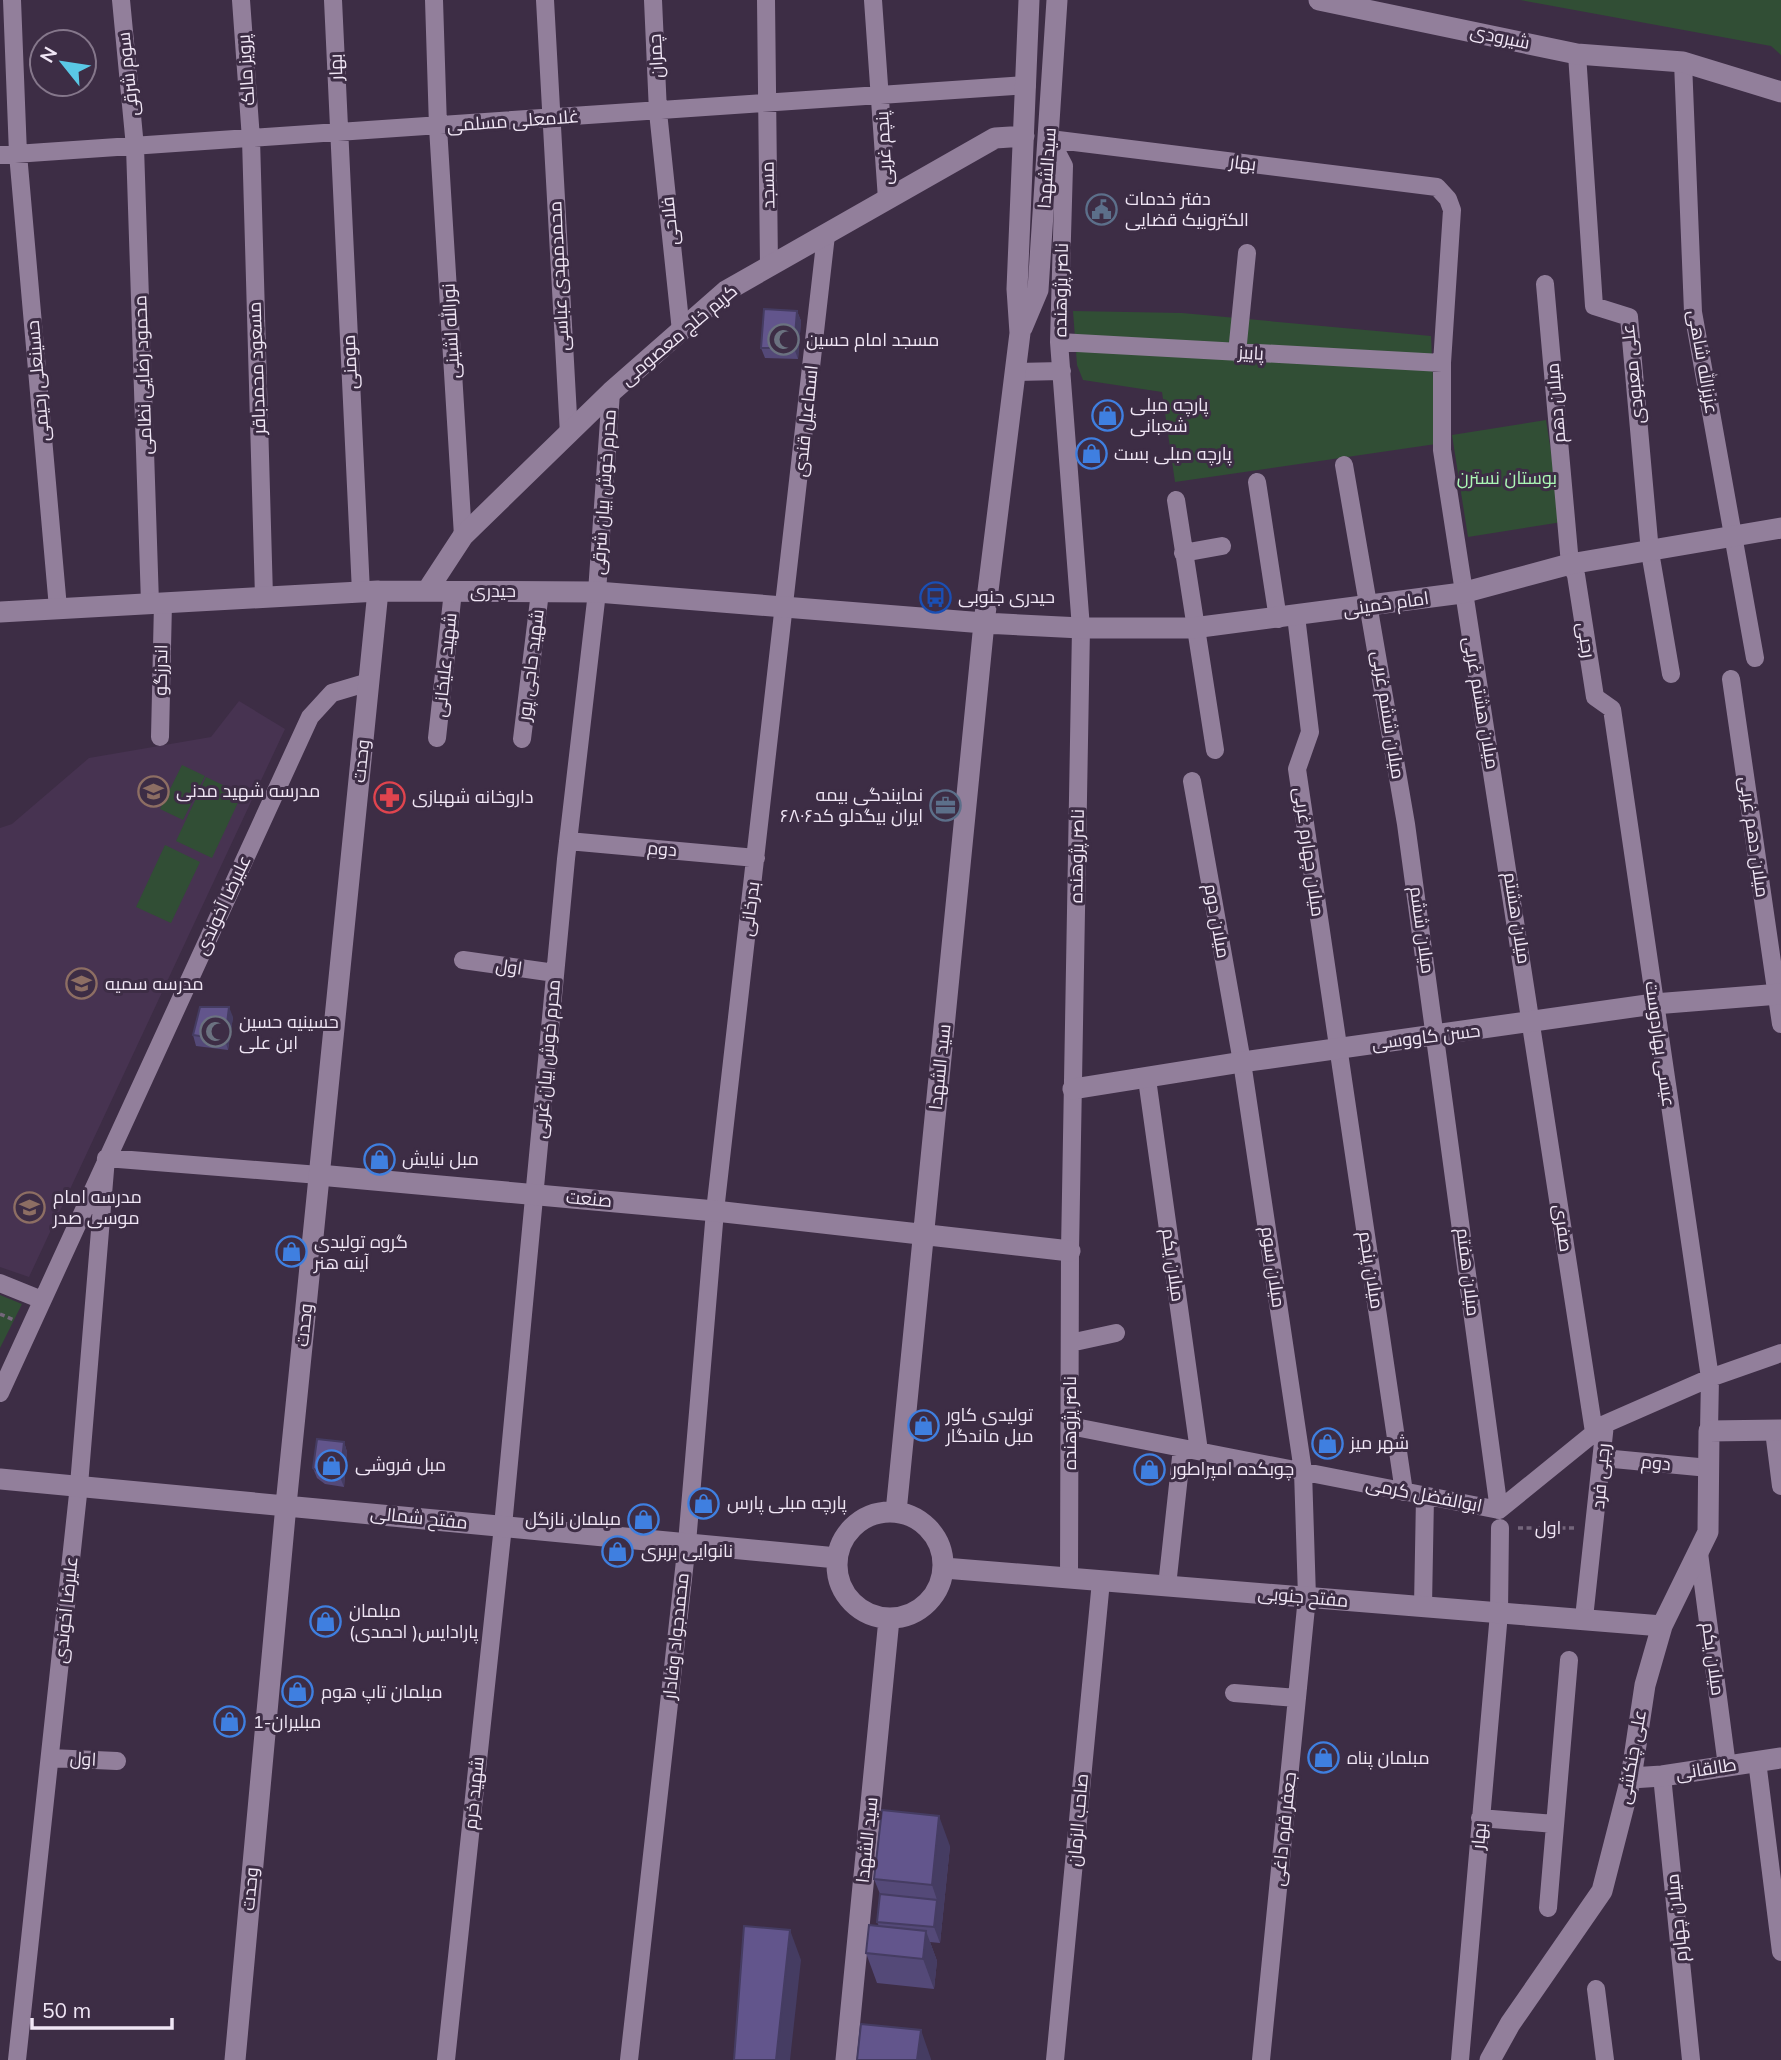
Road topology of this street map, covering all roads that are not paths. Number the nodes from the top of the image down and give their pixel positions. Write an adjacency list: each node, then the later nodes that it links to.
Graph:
1 (12, 0): 27 (street, حسینعلی رحیمی)
2 (121, 0): 26 (street, سوم شرقی)
3 (241, 0): 24 (street, پرویز مالک)
4 (333, 0): 22 (street, بهار)
5 (434, 0): 21 (street, نورالله لشینی)
6 (545, 0): 20 (street, محمدمهدی عباسی)
7 (653, 0): 19 (street, چمران)
8 (766, 0): 18 (street, مسجد)
9 (873, 0): 17 (street, پنچم غربی)
10 (1029, 0): 15 (street, سیدالشهدا)
11 (1056, 0): 25 (street, سیدالشهدا)
12 (1319, 0): 13 (street, شیرودی)
13 (1577, 54): 14 (street, شیرودی); 51 (street, علی معبودی)
14 (1683, 62): 16 (street, شیرودی); 48 (street, عزیزالله شاهی)
15 (1027, 85): 17 (street, غلامعلی مسلمی); 23 (street, سیدالشهدا)
16 (1781, 92)
17 (881, 96): 18 (street, غلامعلی مسلمی); 30 (street, پنچم غربی)
18 (767, 104): 19 (street, غلامعلی مسلمی); 33 (street, مسجد)
19 (658, 112): 20 (street, غلامعلی مسلمی); 35 (street, فلاحی)
20 (550, 119): 21 (street, غلامعلی مسلمی); 43 (street, محمدمهدی عباسی)
21 (438, 127): 22 (street, غلامعلی مسلمی); 49 (street, نورالله لشینی)
22 (339, 133): 24 (street, غلامعلی مسلمی); 54 (street, مومنی)
23 (1024, 136): 30 (street, کریم خلج معصومی); 36 (street, سیدالشهدا)
24 (251, 139): 26 (street, غلامعلی مسلمی); 60 (street, مسعود محمدباقر)
25 (1050, 139): 29 (street, بهار); 36 (street, سیدالشهدا); 37 (street, ناصر پژوهنده)
26 (135, 147): 27 (street, غلامعلی مسلمی); 61 (street, محمود رضایی نظامی)
27 (18, 154): 28 (street, غلامعلی مسلمی); 64 (street, حسینعلی رحیمی)
28 (0, 155)
29 (1437, 187): 39 (street, میلان هشتم غربی)
30 (887, 199): 31 (street, کریم خلج معصومی)
31 (826, 235): 33 (street, کریم خلج معصومی); 63 (street, اسماعیل قندی)
32 (1247, 253): 38 (street)
33 (769, 267): 35 (street, کریم خلج معصومی)
34 (1545, 284): 53 (street, میلان دهم)
35 (681, 331): 42 (street, کریم خلج معصومی)
36 (1020, 333): 41 (street, سیدالشهدا)
37 (1059, 342): 38 (street, پاییز); 40 (street, ناصر پژوهنده)
38 (1237, 353): 39 (street, پاییز)
39 (1442, 363): 59 (street, میلان هشتم غربی)
40 (1062, 371): 41 (street); 68 (street, ناصر پژوهنده)
41 (1015, 372): 67 (street, سیدالشهدا)
42 (611, 392): 43 (street, کریم خلج معصومی); 58 (street, محرم خوش بیان شرقی)
43 (569, 434): 49 (street, کریم خلج معصومی)
44 (1344, 465): 62 (street, میلان ششم غربی)
45 (1256, 482): 66 (street, میلان چهارم غربی)
46 (1176, 500): 52 (street)
47 (1781, 528): 48 (street, امام خمینی)
48 (1735, 534): 51 (street, امام خمینی); 70 (street, عزیزالله شاهی)
49 (463, 536): 55 (street, کریم خلج معصومی)
50 (1222, 547): 52 (street)
51 (1650, 552): 53 (street, امام خمینی); 71 (street, علی معبودی)
52 (1183, 553): 69 (street)
53 (1570, 564): 59 (street, امام خمینی); 74 (street, رجبی)
54 (369, 591): 55 (street, حیدری); 60 (street, حیدری); 73 (street, وحدت)
55 (427, 591): 56 (street, حیدری)
56 (453, 591): 57 (street, حیدری); 76 (street, شهید علیخانی)
57 (540, 592): 58 (street, حیدری); 77 (street, شهید حاجی پور)
58 (597, 592): 63 (street, حیدری); 82 (street, محرم خوش بیان غربی)
59 (1462, 593): 62 (street, امام خمینی); 80 (street, میلان هشتم غربی)
60 (264, 597): 61 (street, حیدری)
61 (157, 603): 64 (street, حیدری); 75 (street, اندرزگو)
62 (1370, 606): 66 (street, امام خمینی); 81 (street, میلان ششم غربی)
63 (785, 607): 67 (street, حیدری); 83 (street, بدرخانی)
64 (58, 608): 65 (street, حیدری)
65 (0, 612)
66 (1287, 617): 69 (street, امام خمینی); 91 (street, میلان چهارم غربی)
67 (985, 623): 68 (street, امام خمینی); 99 (street, سید الشهدا)
68 (1081, 628): 69 (street, امام خمینی); 94 (street, ناصر پژوهنده)
69 (1193, 628): 78 (street)
70 (1755, 658)
71 (1671, 674)
72 (1731, 679): 86 (street, میلان دهم غربی)
73 (369, 682): 95 (street, علیرضا آخوندی); 96 (street, وحدت)
74 (1612, 709): 87 (street, عیسی بهاردوست)
75 (160, 737)
76 (438, 738)
77 (522, 739)
78 (1215, 750)
79 (1192, 781): 92 (street, میلان دوم)
80 (1500, 812): 88 (street, میلان هشتم)
81 (1406, 824): 90 (street, میلان ششم)
82 (568, 841): 83 (street, دوم); 85 (street, محرم خوش بیان غربی)
83 (756, 858): 98 (street, بدرخانی)
84 (463, 960): 85 (street, اول)
85 (555, 973): 97 (street, محرم خوش بیان غربی)
86 (1779, 994): 87 (street, حسن کاووسی); 89 (street, میلان دهم غربی)
87 (1654, 1004): 88 (street, حسن کاووسی); 106 (street, عیسی بهاردوست)
88 (1533, 1023): 90 (street, حسن کاووسی); 109 (street, صفری)
89 (1781, 1024)
90 (1437, 1035): 91 (street, حسن کاووسی); 123 (street, میلان هفتم)
91 (1337, 1048): 92 (street, حسن کاووسی); 119 (street, میلان پنجم)
92 (1242, 1062): 93 (street, حسن کاووسی); 115 (street, میلان سوم)
93 (1147, 1079): 94 (street, حسن کاووسی); 112 (street, میلان یکم)
94 (1073, 1089): 100 (street, ناصر پژوهنده)
95 (106, 1158): 96 (street, صنعت); 102 (street, علیرضا آخوندی); 117 (street, علیرضا آخوندی)
96 (319, 1175): 97 (street, صنعت); 121 (street, وحدت)
97 (534, 1194): 98 (street, صنعت); 124 (street, محرم خوش بیان غربی)
98 (715, 1210): 99 (street, صنعت); 125 (street, محمدجواد وفادار)
99 (923, 1233): 100 (street, صنعت); 122 (street, سید الشهدا)
100 (1070, 1251): 104 (street, ناصر پژوهنده)
101 (0, 1283): 102 (street)
102 (42, 1300): 107 (street, علیرضا آخوندی)
103 (1116, 1333): 104 (street)
104 (1070, 1343): 108 (street, ناصر پژوهنده)
105 (1781, 1353): 106 (street, ابوالفضل کرمی)
106 (1710, 1378): 109 (street, ابوالفضل کرمی); 110 (street, عیسی بهاردوست)
107 (0, 1393)
108 (1070, 1426): 112 (street, ابوالفضل کرمی); 129 (street, ناصر پژوهنده)
109 (1599, 1428): 113 (street, رجبی فرد); 123 (street, ابوالفضل کرمی)
110 (1709, 1430): 111 (street); 114 (street, علی چنکشی)
111 (1778, 1430): 118 (street)
112 (1191, 1449): 115 (street, ابوالفضل کرمی); 131 (street, میلان یکم)
113 (1603, 1458): 114 (street, دوم); 135 (street, رجبی فرد)
114 (1709, 1468): 126 (street, علی چنکشی)
115 (1303, 1471): 119 (street, ابوالفضل کرمی); 132 (street, میلان سوم)
116 (0, 1479): 117 (street, مفتح شمالی)
117 (79, 1485): 121 (street, مفتح شمالی); 141 (street, علیرضا آخوندی)
118 (1781, 1486)
119 (1404, 1492): 120 (street, ابوالفضل کرمی)
120 (1425, 1497): 123 (street, ابوالفضل کرمی); 133 (street)
121 (286, 1505): 124 (street, مفتح شمالی); 154 (street, وحدت)
122 (896, 1512): 127 (street); 128 (street)
123 (1500, 1519): 134 (street, میلان هفتم)
124 (503, 1526): 125 (street, مفتح شمالی); 155 (street, شهید خرم)
125 (687, 1543): 127 (street, مفتح شمالی); 156 (street, محمدجواد وفادار)
126 (1699, 1553): 137 (street, علی چنکشی); 145 (street, میلان یکم)
127 (837, 1558): 136 (street)
128 (944, 1567): 129 (street, مفتح جنوبی); 136 (street)
129 (1069, 1578): 130 (street, مفتح جنوبی)
130 (1101, 1581): 131 (street, مفتح جنوبی); 158 (street, صاحب الزمان)
131 (1167, 1586): 132 (street, مفتح جنوبی)
132 (1307, 1597): 133 (street, مفتح جنوبی); 140 (street, جعفر قره داغی)
133 (1423, 1606): 134 (street, مفتح جنوبی)
134 (1499, 1613): 135 (street, مفتح جنوبی); 148 (street, بهار)
135 (1584, 1618): 137 (street, مفتح جنوبی)
136 (889, 1619): 157 (street, سید الشهدا)
137 (1662, 1626): 147 (street, علی چنکشی)
138 (1569, 1660): 149 (street)
139 (1234, 1693): 140 (street)
140 (1297, 1698): 159 (street, جعفر قره داغی)
141 (50, 1758): 143 (street, اول); 153 (street, علیرضا آخوندی)
142 (1781, 1758): 144 (street, طالقانی)
143 (117, 1761)
144 (1757, 1761): 145 (street, طالقانی); 151 (street)
145 (1727, 1766): 146 (street, طالقانی)
146 (1662, 1776): 147 (street, طالقانی); 163 (street, میلان چهارم)
147 (1631, 1777): 161 (street, علی چنکشی)
148 (1480, 1818): 149 (street); 160 (street, بهار)
149 (1555, 1824): 150 (street)
150 (1548, 1908)
151 (1781, 1952)
152 (1596, 1989): 162 (street)
153 (17, 2060)
154 (235, 2060)
155 (446, 2060)
156 (629, 2060)
157 (846, 2060)
158 (1055, 2060)
159 (1262, 2060)
160 (1460, 2060)
161 (1490, 2060)
162 (1605, 2060)
163 (1691, 2060)

